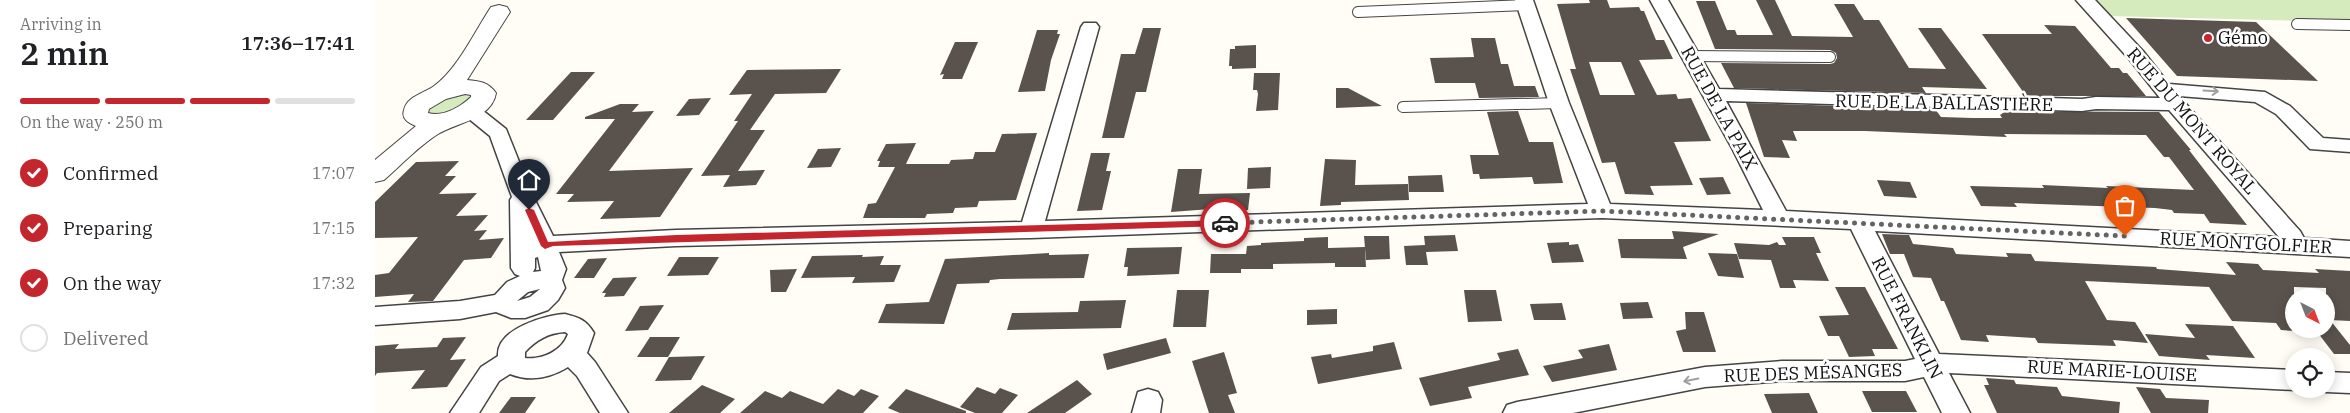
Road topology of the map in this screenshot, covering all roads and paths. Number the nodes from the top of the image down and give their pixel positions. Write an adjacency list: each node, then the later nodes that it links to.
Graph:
1 (1659, 0): 9 (street, RUE DE LA PAIX)
2 (2085, 0): 11 (street, RUE DU MONT ROYAL)
3 (1525, 3): 5 (lane); 14 (street)
4 (502, 6): 12 (street); 16 (street)
5 (1358, 12)
6 (2297, 24): 7 (lane)
7 (2350, 25)
8 (1090, 27): 25 (street)
9 (1691, 56): 10 (lane); 13 (street, RUE DE LA PAIX)
10 (1830, 57)
11 (2163, 89): 15 (street, RUE DU MONT ROYAL); 19 (street, one-way to 19)
12 (441, 92): 16 (street); 18 (street)
13 (1713, 95): 15 (street, RUE DE LA BALLASTIÈRE); 23 (street, RUE DE LA PAIX)
14 (1559, 103): 17 (lane); 22 (street)
15 (2175, 104): 26 (street, RUE DU MONT ROYAL)
16 (465, 106): 18 (street); 21 (street); 27 (street)
17 (1403, 107)
18 (416, 117): 20 (street)
19 (2350, 146)
20 (375, 167)
21 (375, 174)
22 (1603, 211): 23 (street, RUE MONTGOLFIER); 25 (street, RUE MONTGOLFIER)
23 (1777, 218): 24 (street, RUE MONTGOLFIER)
24 (1859, 222): 26 (street, RUE MONTGOLFIER); 37 (street, RUE FRANKLIN)
25 (1031, 230): 27 (street, RUE MONTGOLFIER)
26 (2294, 246): 28 (street, RUE MONTGOLFIER)
27 (535, 249): 29 (street); 30 (street)
28 (2350, 249)
29 (521, 285): 30 (street); 31 (street)
30 (550, 287): 31 (street); 33 (street)
31 (510, 306): 32 (street); 34 (street)
32 (375, 316)
33 (565, 323): 34 (street); 35 (street)
34 (524, 337): 36 (street)
35 (573, 349): 36 (street); 42 (street)
36 (511, 361): 41 (street)
37 (1931, 364): 38 (street, RUE MARIE-LOUISE); 43 (street, RUE DES MÉSANGES, one-way to 43); 44 (street, RUE FRANKLIN)
38 (2285, 380)
39 (2335, 382): 40 (street)
40 (2350, 383)
41 (464, 413)
42 (614, 413)
43 (1517, 413)
44 (1956, 413)

